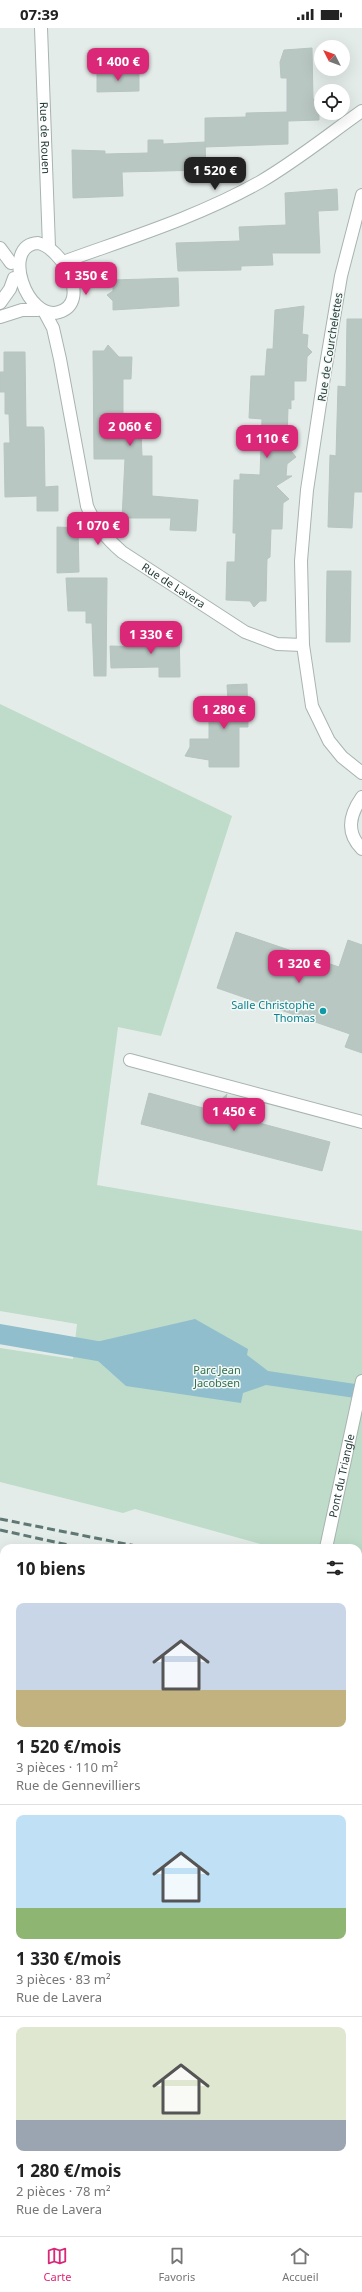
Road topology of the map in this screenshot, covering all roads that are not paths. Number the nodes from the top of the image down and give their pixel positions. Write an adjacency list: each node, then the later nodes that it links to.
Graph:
1 (41, 28): 4 (street, Rue de Rouen)
2 (362, 111): 6 (street)
3 (362, 195): 12 (street, Rue de Courchelettes)
4 (49, 247): 6 (street); 7 (street)
5 (0, 248): 7 (street)
6 (63, 262): 10 (street)
7 (11, 263): 8 (street)
8 (14, 278): 9 (street); 10 (street)
9 (0, 303)
10 (42, 311): 11 (street); 12 (street, Rue de Lavera)
11 (0, 317)
12 (303, 645): 13 (street)
13 (362, 773)
14 (362, 797): 15 (street)
15 (362, 849)
16 (130, 1060): 17 (street)
17 (362, 1122)
18 (362, 1381): 19 (street, Pont du Triangle)
19 (327, 1544)

